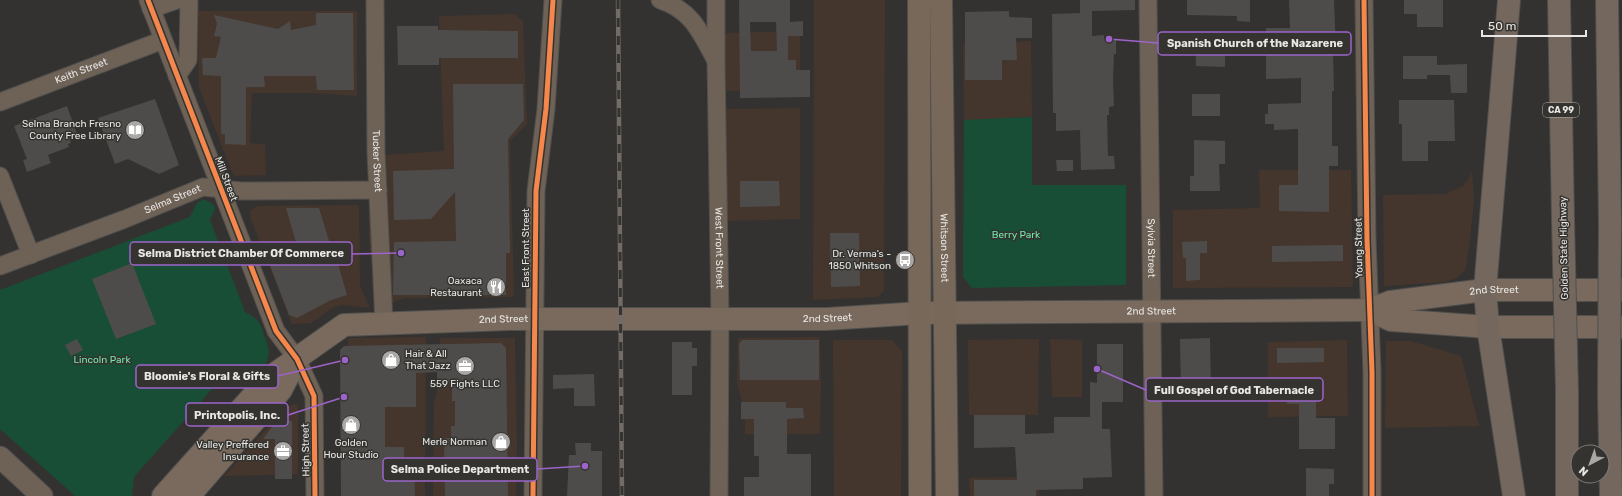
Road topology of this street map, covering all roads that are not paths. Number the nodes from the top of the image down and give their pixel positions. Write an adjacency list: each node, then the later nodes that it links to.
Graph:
1 (178, 0): 14 (street)
2 (189, 0): 17 (street)
3 (375, 0): 21 (street, Tucker Street)
4 (553, 0): 31 (street, East Front Street)
5 (660, 0): 16 (street)
6 (716, 0): 16 (street, West Front Street)
7 (919, 0): 28 (main road)
8 (941, 0): 29 (main road, Whitson Street)
9 (1148, 0): 26 (street, Sylvia Street)
10 (1364, 0): 27 (street, Young Street)
11 (1508, 0): 24 (highway)
12 (1559, 0): 48 (highway, Golden State Highway / CA 99, bridge)
13 (1607, 0): 49 (highway, bridge)
14 (150, 5): 15 (street, Mill Street)
15 (163, 40): 17 (street, Mill Street); 18 (street, Keith Street)
16 (716, 60): 30 (street, West Front Street)
17 (178, 76): 20 (street, Mill Street)
18 (0, 102)
19 (0, 176): 22 (street)
20 (220, 188): 21 (street, Selma Street); 22 (street, Selma Street); 35 (street, Mill Street)
21 (378, 190): 32 (street, Tucker Street)
22 (31, 255): 23 (street, Selma Street)
23 (0, 266)
24 (1485, 290): 25 (main road, 2nd Street); 27 (main road, 2nd Street); 33 (highway)
25 (1622, 290)
26 (1151, 310): 27 (main road, 2nd Street); 29 (main road, 2nd Street); 45 (street, Sylvia Street)
27 (1369, 310): 33 (main road, 2nd Street); 46 (street, Young Street)
28 (920, 313): 29 (main road, 2nd Street); 30 (main road, 2nd Street); 43 (main road)
29 (946, 313): 44 (main road, Whitson Street)
30 (720, 318): 31 (main road, 2nd Street); 42 (street, West Front Street)
31 (535, 319): 32 (main road, 2nd Street); 41 (street, East Front Street)
32 (384, 323): 35 (main road, 2nd Street)
33 (1488, 327): 34 (main road, 2nd Street); 47 (highway)
34 (1622, 327)
35 (297, 359): 38 (main road, 2nd Street); 39 (main road); 40 (street, High Street)
36 (0, 457): 37 (street)
37 (42, 496)
38 (163, 496)
39 (189, 496)
40 (315, 496)
41 (533, 496)
42 (719, 496)
43 (920, 496)
44 (947, 496)
45 (1154, 496)
46 (1372, 496)
47 (1514, 496)
48 (1567, 496)
49 (1611, 496)

